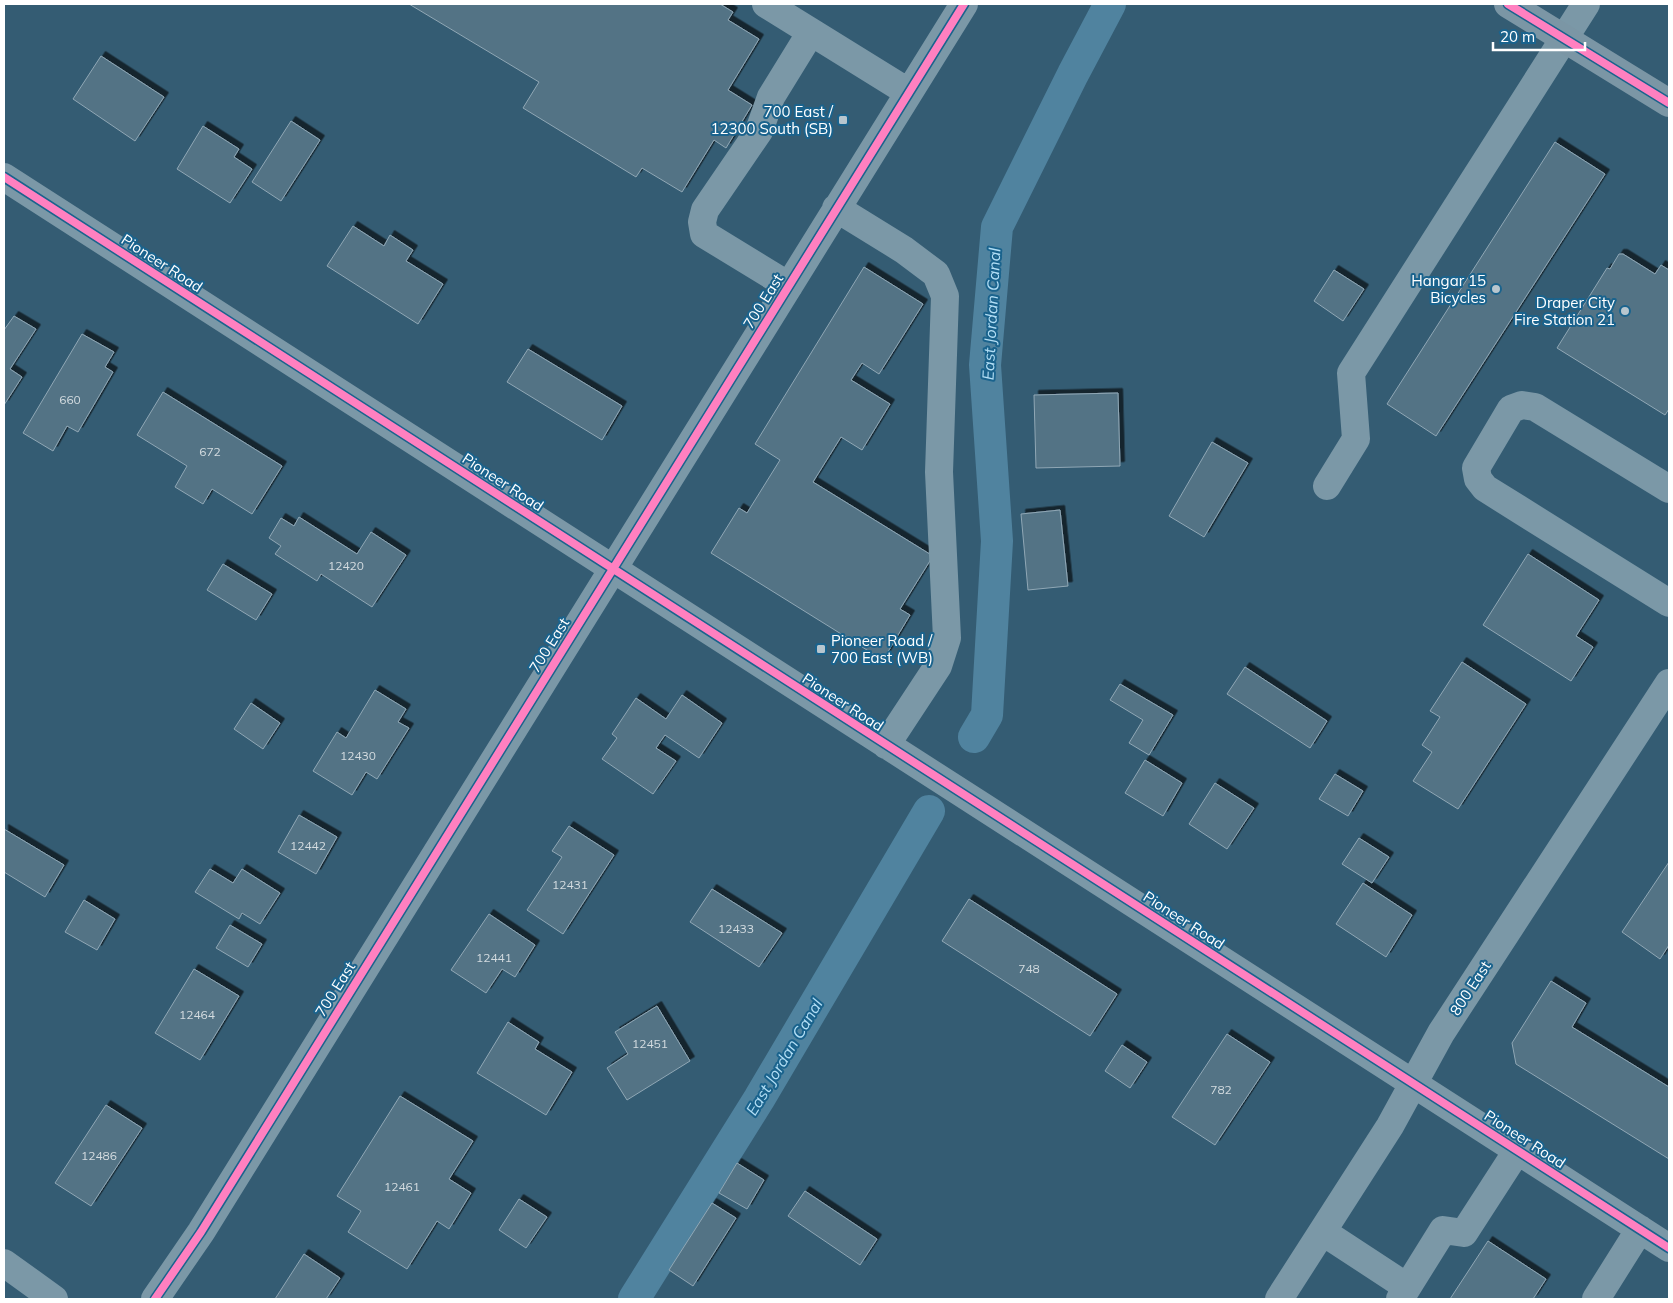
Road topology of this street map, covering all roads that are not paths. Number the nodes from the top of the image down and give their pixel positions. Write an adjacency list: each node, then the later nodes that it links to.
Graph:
1 (766, 4): 5 (street)
2 (964, 4): 7 (street, 700 East)
3 (1508, 4): 6 (main road)
4 (1586, 4): 6 (street)
5 (811, 32): 7 (street); 11 (street)
6 (1565, 37): 8 (main road); 12 (street)
7 (908, 92): 10 (street, 700 East)
8 (1669, 103)
9 (4, 177): 14 (street, Pioneer Road)
10 (836, 208): 11 (street, 700 East); 17 (street)
11 (789, 286): 14 (street, 700 East)
12 (1327, 486)
13 (1669, 489): 15 (street)
14 (612, 570): 17 (street, Pioneer Road); 26 (street, 700 East)
15 (1669, 603)
16 (1669, 683): 18 (street, 800 East)
17 (886, 745): 18 (street, Pioneer Road)
18 (1414, 1083): 19 (street, Pioneer Road); 21 (street, 800 East)
19 (1518, 1151): 20 (street, Pioneer Road); 24 (street)
20 (1640, 1229): 22 (street, Pioneer Road); 28 (street)
21 (1323, 1232): 24 (street); 27 (street, 800 East)
22 (1669, 1248)
23 (4, 1263): 25 (street)
24 (1403, 1293)
25 (54, 1299)
26 (155, 1299)
27 (1279, 1299)
28 (1596, 1299)

